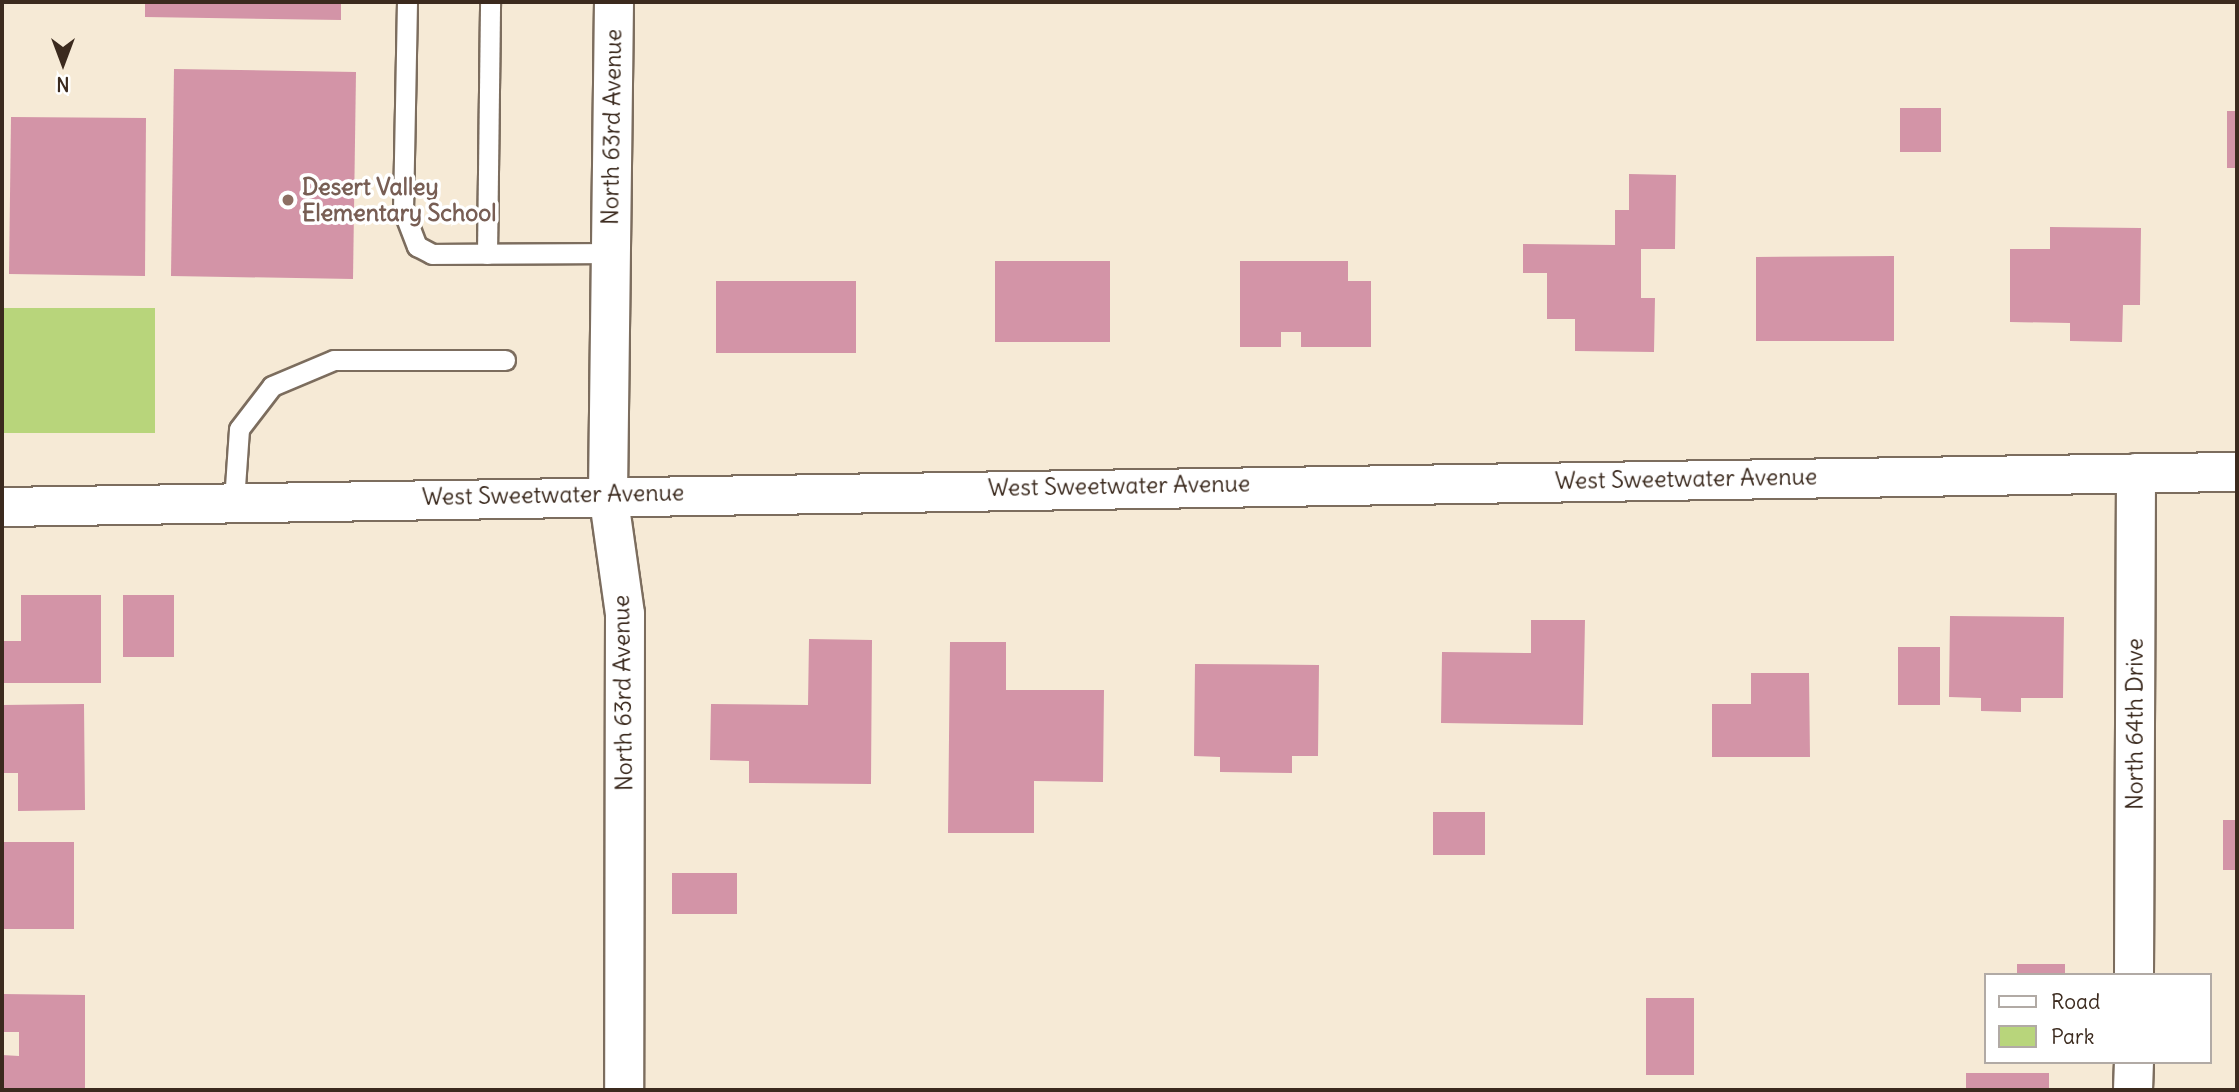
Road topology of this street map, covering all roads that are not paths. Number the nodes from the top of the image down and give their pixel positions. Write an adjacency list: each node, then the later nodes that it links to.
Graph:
1 (407, 2): 5 (lane)
2 (490, 2): 5 (lane)
3 (614, 2): 4 (street, North 63rd Avenue)
4 (611, 253): 5 (lane); 9 (street, North 63rd Avenue)
5 (487, 254)
6 (505, 360): 10 (lane)
7 (2237, 472): 8 (street, West Sweetwater Avenue)
8 (2136, 473): 9 (street, West Sweetwater Avenue); 12 (street, North 64th Drive)
9 (608, 493): 10 (street, West Sweetwater Avenue); 14 (street, North 63rd Avenue)
10 (234, 501): 11 (street, West Sweetwater Avenue)
11 (2, 507)
12 (2134, 973)
13 (2134, 1064): 15 (street)
14 (624, 1090)
15 (2133, 1090)

